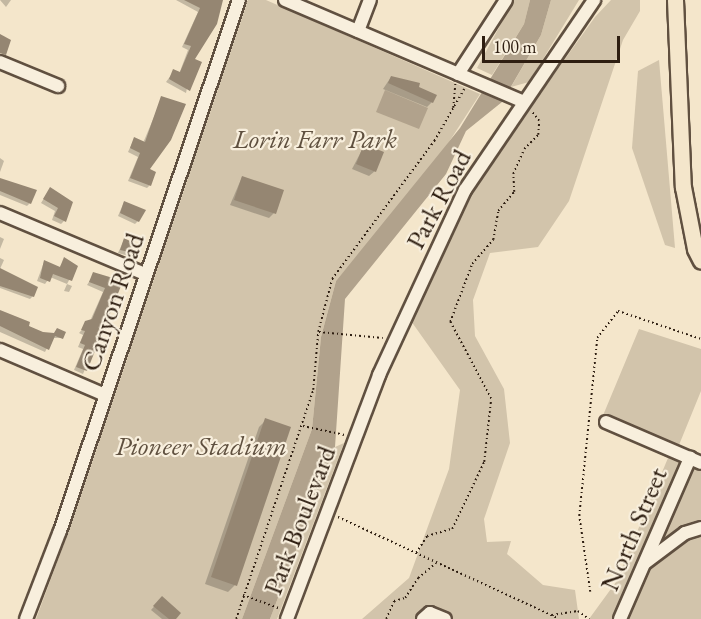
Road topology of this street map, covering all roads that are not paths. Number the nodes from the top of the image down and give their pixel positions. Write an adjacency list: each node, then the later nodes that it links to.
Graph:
1 (239, 0): 14 (street, Canyon Road)
2 (285, 0): 7 (street)
3 (370, 0): 7 (street)
4 (506, 0): 9 (street)
5 (594, 0): 11 (street, Park Road)
6 (675, 0): 13 (main road)
7 (357, 31): 9 (street)
8 (0, 62): 10 (street)
9 (458, 74): 11 (street)
10 (58, 86)
11 (524, 102): 18 (street, Park Road)
12 (0, 213): 14 (street)
13 (701, 261)
14 (146, 274): 16 (street, Canyon Road)
15 (0, 350): 16 (street)
16 (105, 395): 23 (street, Canyon Road)
17 (606, 422): 19 (street)
18 (351, 437): 24 (street, Park Boulevard)
19 (695, 460): 21 (street, North Street)
20 (701, 528): 21 (street)
21 (644, 564): 26 (street, North Street)
22 (426, 616): 25 (street)
23 (26, 619)
24 (287, 619)
25 (445, 619)
26 (620, 619)

